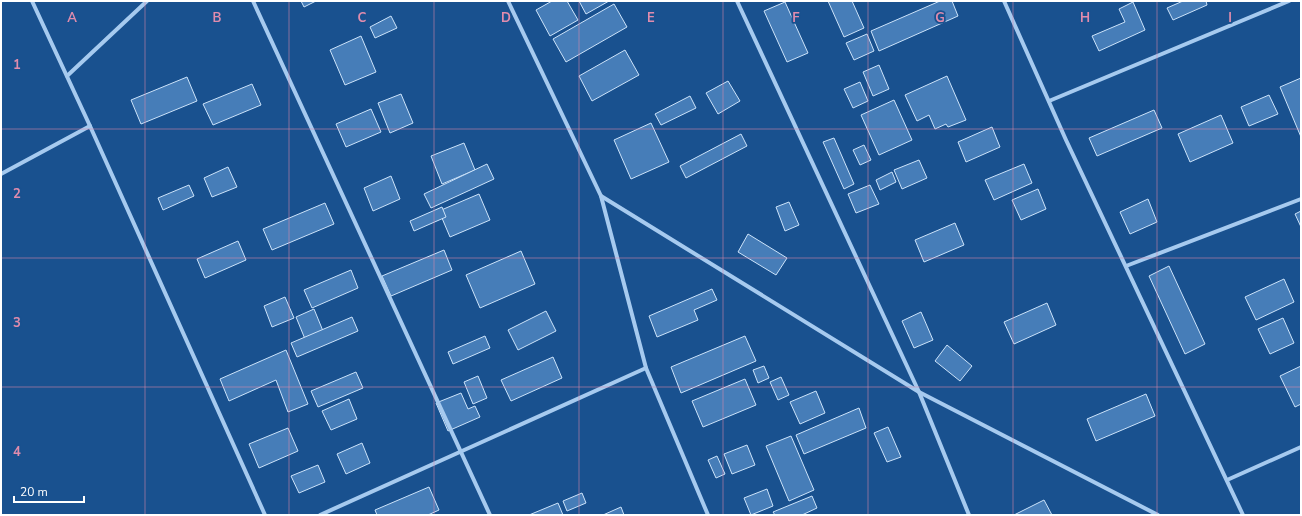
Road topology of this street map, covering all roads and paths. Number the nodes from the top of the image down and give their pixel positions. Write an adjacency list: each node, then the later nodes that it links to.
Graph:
1 (32, 1): 8 (street)
2 (147, 1): 8 (street)
3 (253, 1): 18 (street)
4 (508, 1): 12 (street)
5 (737, 1): 16 (street)
6 (1004, 1): 9 (street)
7 (1289, 1): 9 (street)
8 (67, 76): 10 (street)
9 (1049, 101): 14 (street)
10 (90, 126): 11 (street); 20 (street)
11 (1, 174)
12 (601, 196): 15 (street); 16 (street)
13 (1301, 199): 14 (street)
14 (1126, 266): 19 (street)
15 (646, 368): 18 (street); 23 (street)
16 (919, 392): 24 (street); 25 (street)
17 (1301, 447): 19 (street)
18 (460, 452): 21 (street); 22 (street)
19 (1227, 480): 26 (street)
20 (265, 515)
21 (320, 515)
22 (490, 515)
23 (708, 515)
24 (969, 515)
25 (1158, 515)
26 (1243, 515)

